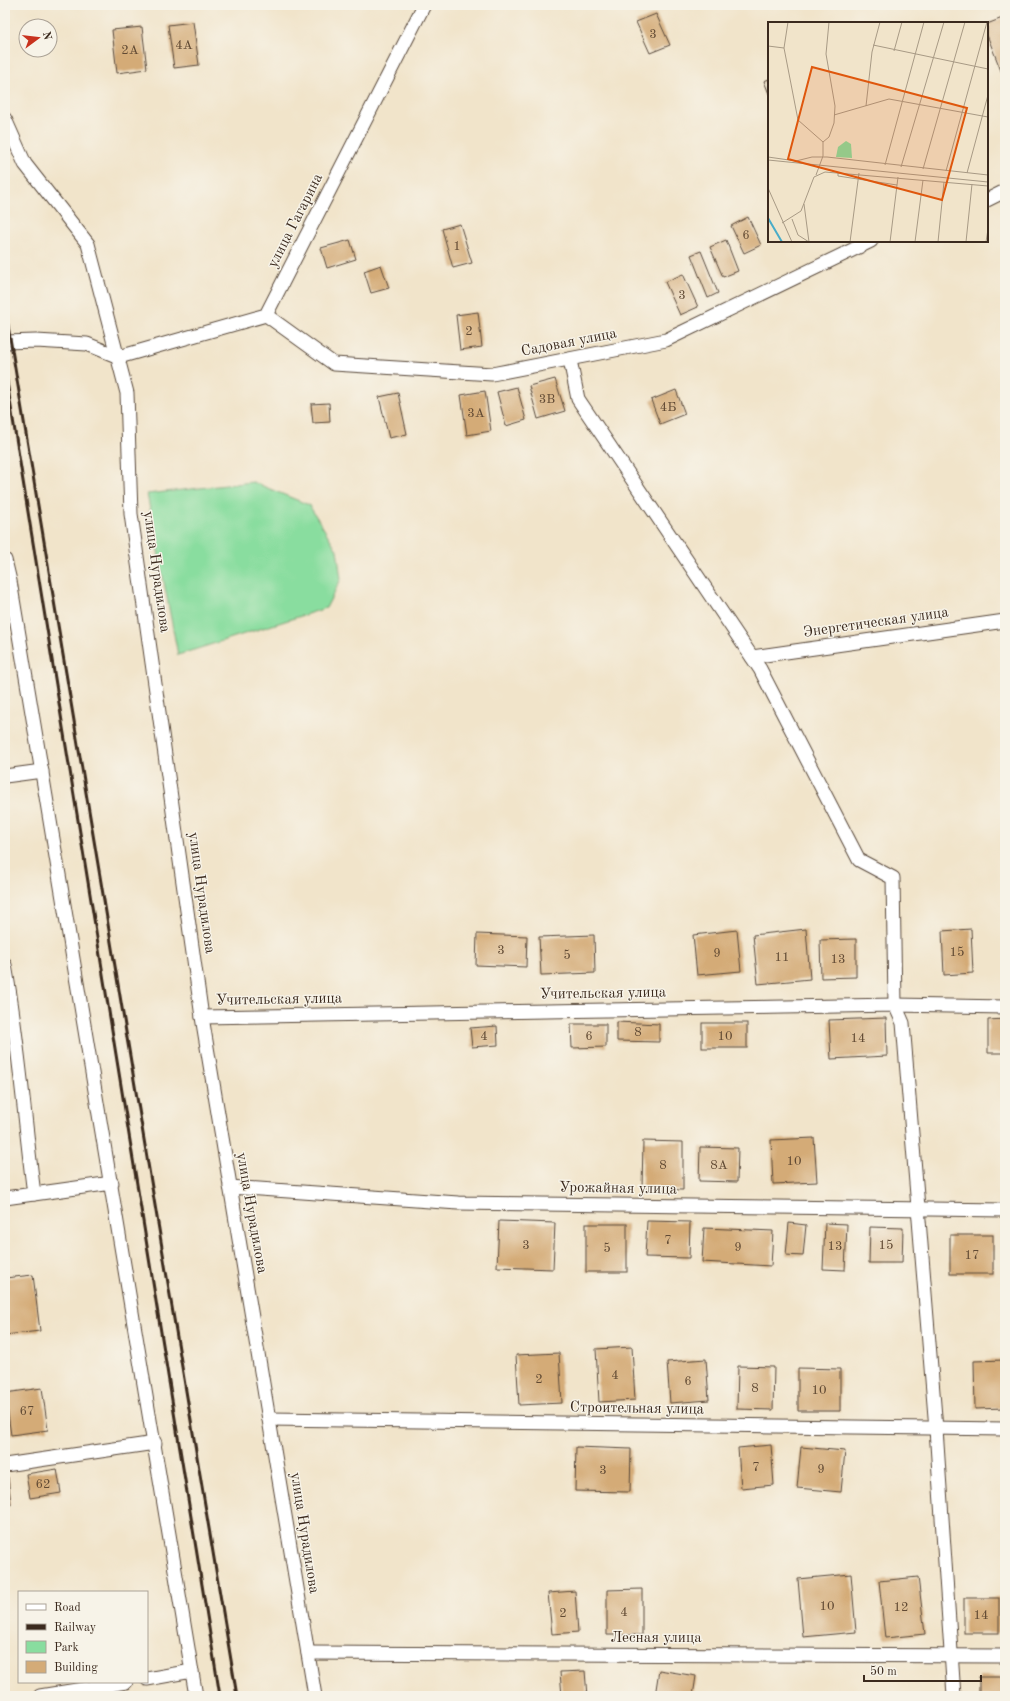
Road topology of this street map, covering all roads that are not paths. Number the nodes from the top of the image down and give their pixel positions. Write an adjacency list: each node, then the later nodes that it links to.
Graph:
1 (424, 5): 6 (street, улица Гагарина)
2 (5, 119): 8 (street, улица Нурадилова)
3 (1005, 191): 4 (street)
4 (988, 200)
5 (869, 242): 9 (street, Садовая улица)
6 (266, 315): 8 (street); 9 (street, Садовая улица)
7 (5, 342): 8 (street)
8 (118, 357): 18 (street, улица Нурадилова)
9 (570, 360): 12 (street)
10 (5, 560): 13 (street)
11 (1005, 621): 12 (street, Энергетическая улица)
12 (752, 657): 16 (street)
13 (42, 771): 14 (street); 19 (street)
14 (5, 776)
15 (5, 965): 21 (street)
16 (895, 1005): 17 (street, Учительская улица); 18 (street, Учительская улица); 23 (street)
17 (1005, 1007)
18 (202, 1017): 20 (street, улица Нурадилова)
19 (112, 1183): 21 (street); 28 (street)
20 (230, 1187): 23 (street, Урожайная улица); 25 (street, улица Нурадилова)
21 (34, 1194): 22 (street)
22 (5, 1198)
23 (917, 1209): 24 (street, Урожайная улица); 26 (street)
24 (1005, 1210)
25 (269, 1419): 26 (street, Строительная улица); 30 (street, улица Нурадилова)
26 (936, 1429): 27 (street, Строительная улица); 31 (street)
27 (1005, 1429)
28 (155, 1443): 29 (street); 33 (street)
29 (5, 1465)
30 (308, 1653): 31 (street, Лесная улица); 38 (street, улица Нурадилова)
31 (951, 1655): 32 (street, Лесная улица); 39 (street)
32 (1005, 1656)
33 (192, 1671): 34 (street); 37 (street)
34 (148, 1679)
35 (120, 1683): 36 (street)
36 (40, 1696)
37 (196, 1696)
38 (315, 1696)
39 (954, 1696)

